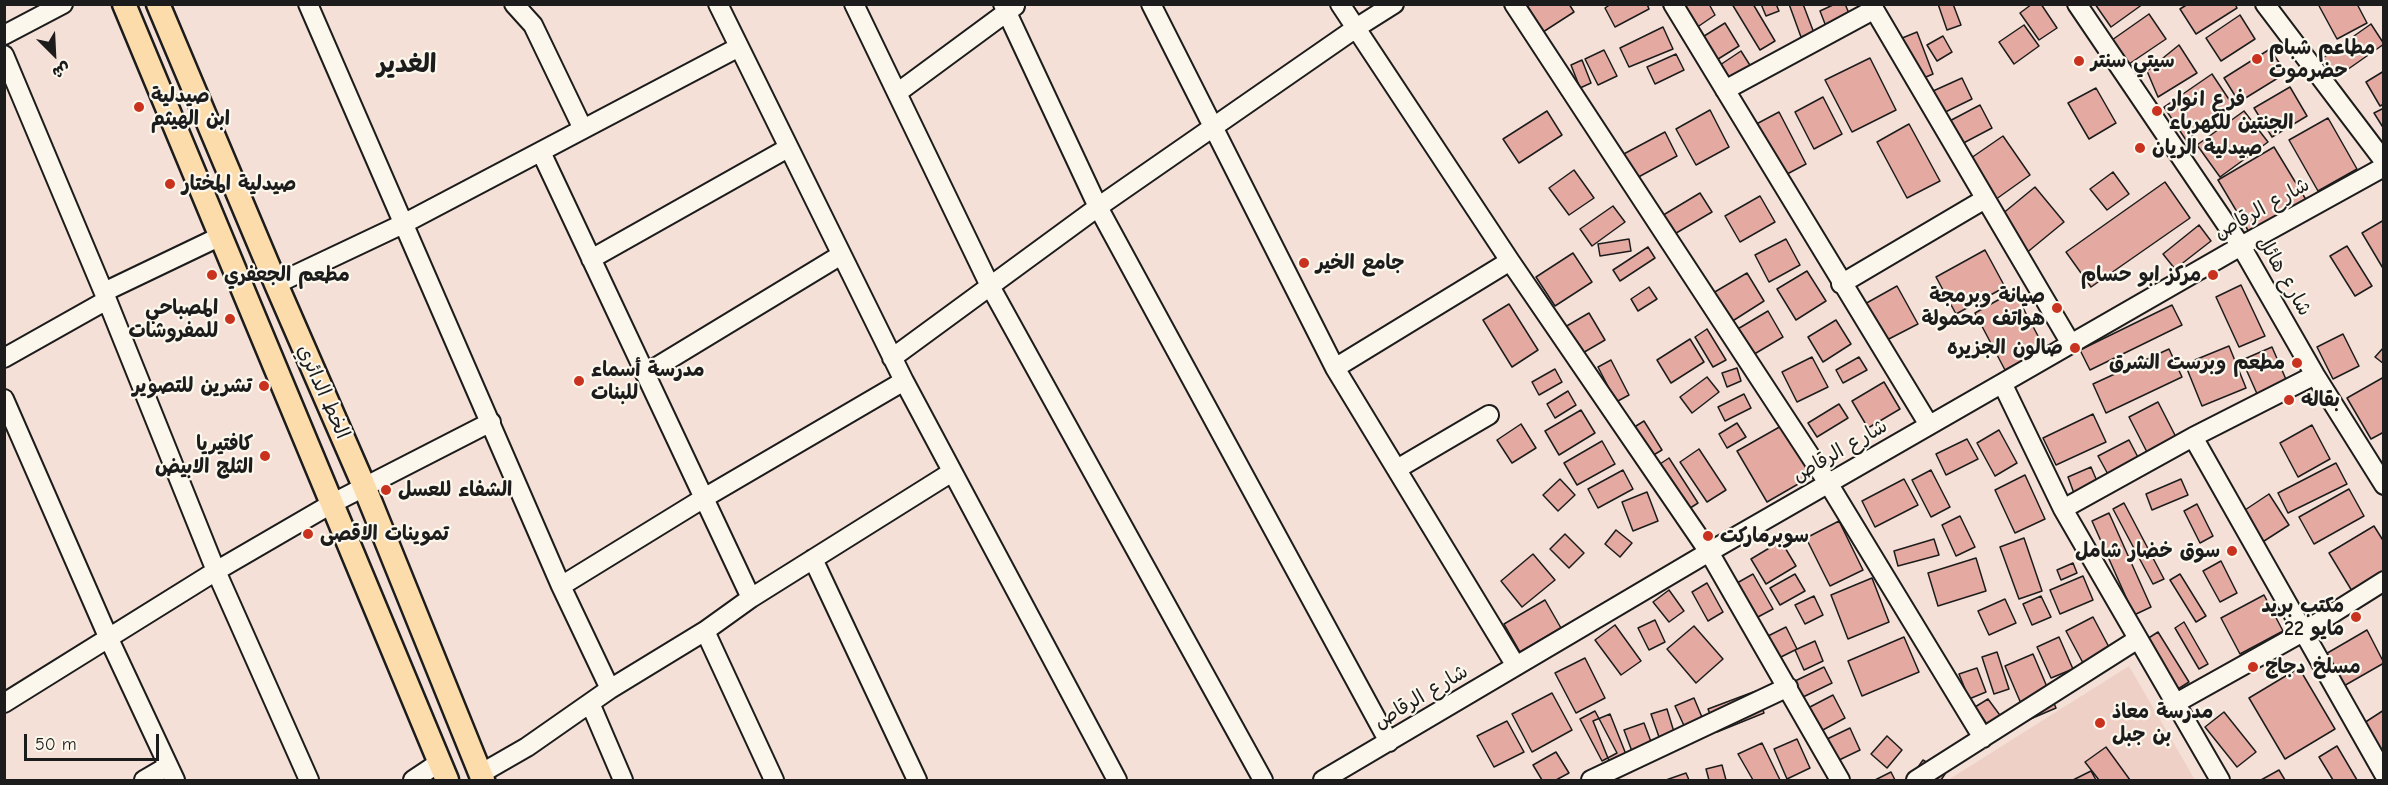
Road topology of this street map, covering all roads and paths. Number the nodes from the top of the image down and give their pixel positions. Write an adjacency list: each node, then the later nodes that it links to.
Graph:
1 (63, 4): 18 (street)
2 (124, 4): 32 (main road, الخط الدائري)
3 (158, 4): 37 (main road, الخط الدائري)
4 (308, 4): 31 (street)
5 (514, 4): 24 (street)
6 (718, 4): 19 (street)
7 (854, 4): 22 (street)
8 (1151, 4): 23 (street)
9 (1340, 4): 17 (street)
10 (1394, 4): 17 (street)
11 (1514, 4): 56 (street)
12 (1673, 4): 21 (street)
13 (2077, 4): 33 (street, شارع هائل)
14 (2265, 4): 27 (street)
15 (1008, 7): 22 (street); 30 (street)
16 (1872, 7): 21 (street); 29 (street)
17 (1356, 28): 23 (street); 36 (street)
18 (4, 35)
19 (739, 47): 24 (street); 25 (street)
20 (4, 56): 40 (street)
21 (1725, 90): 38 (street)
22 (897, 93): 39 (street)
23 (1213, 126): 30 (street); 44 (street)
24 (584, 129): 26 (street)
25 (788, 148): 34 (street); 35 (street)
26 (541, 152): 31 (street); 35 (street)
27 (2384, 161)
28 (2384, 167): 33 (street, شارع الرقاص)
29 (1985, 199): 38 (street); 41 (street)
30 (1098, 207): 39 (street); 79 (street)
31 (405, 223): 37 (street); 51 (street)
32 (221, 236): 40 (street); 60 (main road, الخط الدائري)
33 (2241, 246): 41 (street, شارع الرقاص); 46 (street, شارع هائل)
34 (841, 255): 43 (street); 45 (street)
35 (591, 260): 45 (street)
36 (1510, 261): 44 (street); 62 (street)
37 (276, 284): 58 (main road, الخط الدائري)
38 (1841, 284): 52 (street)
39 (990, 286): 43 (street); 91 (street)
40 (105, 296): 42 (street); 64 (street)
41 (2071, 344): 48 (street, شارع الرقاص)
42 (4, 358)
43 (892, 358): 47 (street)
44 (1335, 368): 54 (street)
45 (645, 374): 59 (street)
46 (2316, 375): 53 (street); 57 (street, شارع هائل)
47 (904, 381): 55 (street); 59 (street)
48 (2003, 385): 52 (street, شارع الرقاص); 61 (street)
49 (4, 399): 70 (street)
50 (1489, 415): 54 (street)
51 (491, 422): 58 (street); 66 (street)
52 (1929, 425): 56 (street, شارع الرقاص)
53 (2193, 437): 61 (street); 69 (street)
54 (1397, 470): 72 (street)
55 (952, 472): 63 (street); 90 (street)
56 (1828, 483): 62 (street, شارع الرقاص); 78 (street)
57 (2384, 485)
58 (364, 486): 60 (street); 83 (main road, الخط الدائري)
59 (704, 498): 66 (street); 67 (street)
60 (333, 503): 64 (street); 80 (main road, الخط الدائري)
61 (2063, 509): 71 (street)
62 (1709, 552): 72 (street, شارع الرقاص); 73 (street)
63 (813, 559): 67 (street); 89 (street)
64 (216, 571): 70 (street); 85 (street)
65 (2384, 581): 69 (street)
66 (561, 586): 74 (street)
67 (751, 598): 68 (street)
68 (705, 631): 74 (street); 88 (street)
69 (2303, 632): 77 (street); 82 (street)
70 (108, 639): 75 (street); 81 (street)
71 (2138, 639): 77 (street); 78 (street)
72 (1516, 666): 79 (street, شارع الرقاص)
73 (1788, 687): 93 (street); 94 (street)
74 (610, 689): 76 (street)
75 (7, 694)
76 (590, 703): 83 (street); 87 (street)
77 (2176, 703): 96 (street)
78 (1983, 738): 95 (street)
79 (1389, 742): 92 (street, شارع الرقاص)
80 (443, 771): 86 (street)
81 (171, 773): 84 (street)
82 (2384, 774)
83 (482, 777)
84 (144, 780)
85 (309, 780)
86 (413, 780)
87 (623, 780)
88 (774, 780)
89 (917, 780)
90 (1117, 780)
91 (1263, 780)
92 (1323, 780)
93 (1591, 780)
94 (1840, 780)
95 (1916, 780)
96 (2220, 780)

